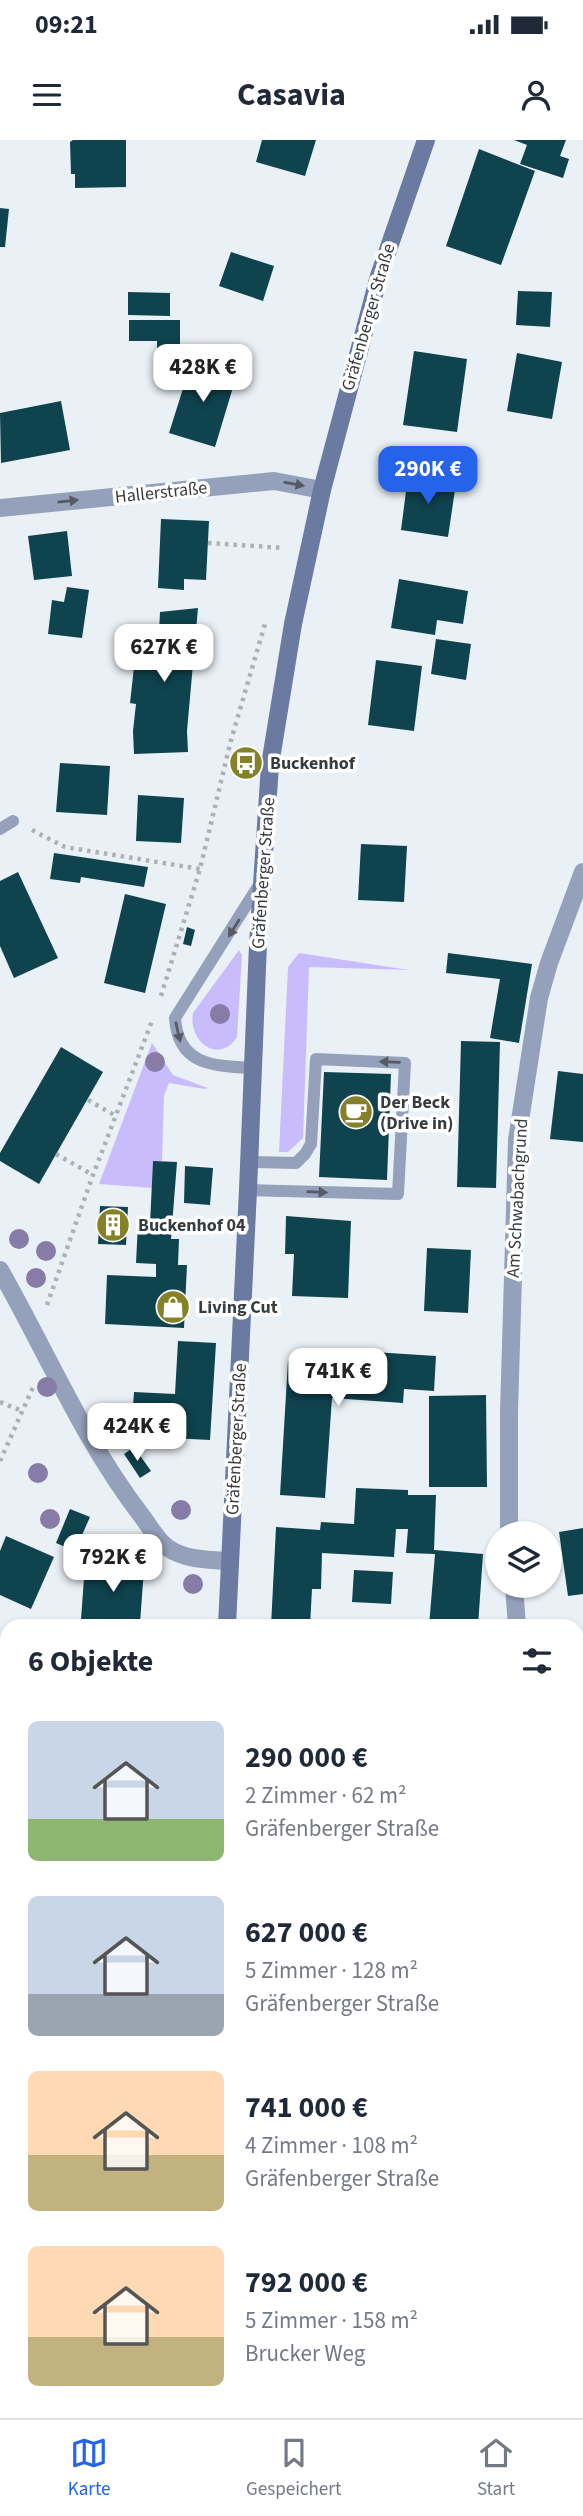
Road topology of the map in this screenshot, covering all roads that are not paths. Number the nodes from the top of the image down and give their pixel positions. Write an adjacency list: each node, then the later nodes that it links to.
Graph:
1 (426, 140): 2 (main road, Gräfenberger Straße)
2 (321, 490): 3 (street, Hallerstraße, one-way to 2); 7 (main road, Gräfenberger Straße)
3 (0, 508)
4 (13, 821): 5 (lane)
5 (0, 829)
6 (583, 872): 12 (street, Am Schwabachgrund)
7 (261, 882): 8 (main road, Gräfenberger Straße); 8 (lane, one-way to 8)
8 (252, 1068): 9 (main road, Gräfenberger Straße)
9 (249, 1162): 10 (main road, Gräfenberger Straße); 10 (lane, one-way to 9)
10 (248, 1190): 13 (main road, Gräfenberger Straße)
11 (0, 1270): 13 (street)
12 (509, 1521)
13 (230, 1561): 15 (main road, Gräfenberger Straße)
14 (515, 1598): 16 (street)
15 (227, 1619)
16 (516, 1619)

